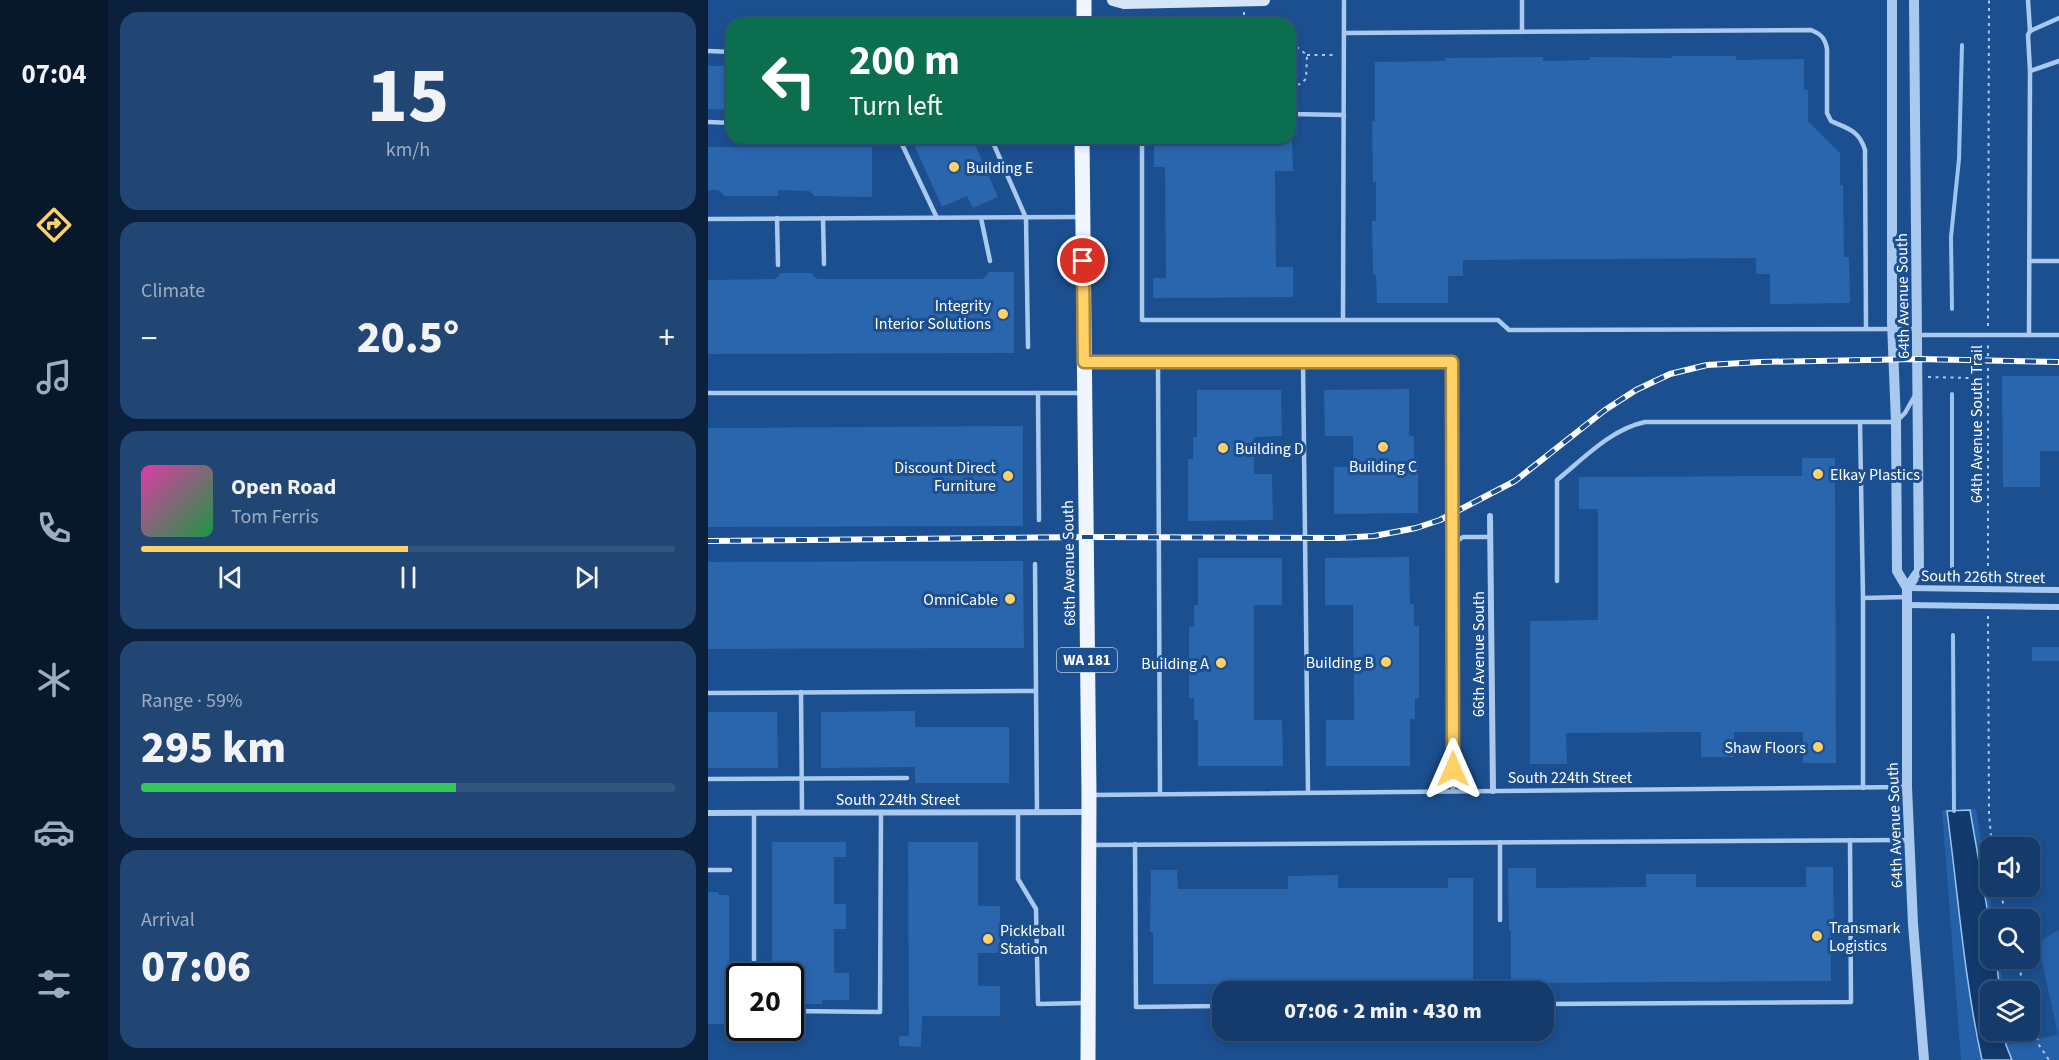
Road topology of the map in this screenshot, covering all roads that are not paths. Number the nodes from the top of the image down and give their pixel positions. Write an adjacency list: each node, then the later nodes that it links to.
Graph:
1 (1084, 0): 9 (main road)
2 (1113, 0): 3 (main road)
3 (1264, 0)
4 (1344, 0): 13 (lane)
5 (1522, 0): 12 (lane)
6 (1892, 0): 40 (street, 64th Avenue South)
7 (1914, 0): 41 (street, 64th Avenue South)
8 (2028, 0): 11 (lane)
9 (1084, 18)
10 (2059, 18): 11 (lane)
11 (2030, 31): 17 (lane)
12 (1522, 32): 13 (lane); 39 (lane)
13 (1344, 33): 19 (lane)
14 (708, 51): 15 (lane)
15 (726, 52)
16 (2059, 61): 17 (lane)
17 (2030, 71): 34 (lane)
18 (1296, 114): 19 (lane)
19 (1344, 115): 38 (lane)
20 (708, 122): 21 (lane)
21 (726, 123)
22 (902, 144): 29 (lane)
23 (994, 144): 31 (lane)
24 (1082, 144): 26 (main road, 68th Avenue South / WA 181)
25 (1142, 144): 38 (lane)
26 (1083, 217): 31 (lane); 45 (main road, 68th Avenue South / WA 181)
27 (777, 218): 28 (lane); 32 (lane); 37 (lane)
28 (823, 218): 29 (lane); 36 (lane)
29 (937, 218): 30 (lane)
30 (981, 218): 31 (lane); 33 (lane)
31 (1026, 218): 44 (lane)
32 (708, 219)
33 (990, 261)
34 (2029, 261): 35 (lane); 42 (lane)
35 (2059, 261)
36 (824, 264)
37 (778, 265)
38 (1343, 320): 39 (lane)
39 (1866, 329): 40 (lane)
40 (1893, 329): 41 (lane); 53 (street, 64th Avenue South)
41 (1917, 332): 42 (lane); 48 (street, 64th Avenue South)
42 (2029, 334): 43 (lane)
43 (2059, 335)
44 (1028, 347)
45 (1084, 362): 46 (lane); 51 (main road, 68th Avenue South / WA 181)
46 (1158, 362): 47 (lane); 75 (lane)
47 (1303, 362): 57 (lane); 74 (lane)
48 (1918, 381): 53 (lane); 61 (street, 64th Avenue South)
49 (708, 393): 50 (lane)
50 (1038, 393): 51 (lane); 55 (lane)
51 (1084, 393): 76 (main road, 68th Avenue South / WA 181)
52 (1860, 422): 53 (lane); 59 (lane); 62 (lane)
53 (1896, 422): 61 (street, 64th Avenue South)
54 (1490, 516): 56 (street, 66th Avenue South)
55 (1039, 520)
56 (1491, 537): 57 (lane); 73 (street, 66th Avenue South)
57 (1453, 544): 72 (lane)
58 (1035, 564): 64 (lane)
59 (1557, 581)
60 (2059, 590): 61 (street, South 226th Street)
61 (1907, 597): 62 (lane); 63 (street, South 226th Street); 70 (street, 64th Avenue South)
62 (1863, 598): 71 (lane)
63 (2059, 607)
64 (1036, 691): 65 (lane); 80 (lane)
65 (801, 692): 66 (lane); 67 (lane)
66 (708, 693)
67 (802, 778): 68 (lane); 69 (lane); 77 (lane)
68 (907, 778)
69 (708, 779)
70 (1907, 787): 71 (lane, South 224th Street); 85 (street, 64th Avenue South)
71 (1863, 788): 73 (lane, South 224th Street)
72 (1453, 791): 73 (lane, South 224th Street); 74 (lane, South 224th Street)
73 (1493, 791)
74 (1308, 792): 75 (lane, South 224th Street)
75 (1160, 794): 76 (lane, South 224th Street)
76 (1089, 795): 81 (main road, 68th Avenue South / WA 181)
77 (802, 812): 78 (street, South 224th Street); 83 (street, South 224th Street)
78 (881, 812): 79 (street, South 224th Street); 96 (lane)
79 (1018, 812): 80 (street, South 224th Street); 93 (lane)
80 (1037, 812): 81 (street, South 224th Street)
81 (1089, 812): 88 (main road, 68th Avenue South / WA 181)
82 (708, 813): 83 (street, South 224th Street)
83 (754, 813): 92 (lane)
84 (1850, 840): 85 (lane); 86 (lane); 94 (lane)
85 (1909, 840): 98 (street, 64th Avenue South)
86 (1500, 842): 87 (lane); 91 (lane)
87 (1135, 844): 88 (lane); 95 (lane)
88 (1089, 845): 93 (main road, 68th Avenue South / WA 181)
89 (708, 870): 90 (lane)
90 (730, 870)
91 (1500, 920)
92 (754, 963)
93 (1088, 1003): 97 (main road, 68th Avenue South / WA 181)
94 (1554, 1004)
95 (1212, 1006)
96 (804, 1011)
97 (1088, 1060)
98 (1924, 1060)

